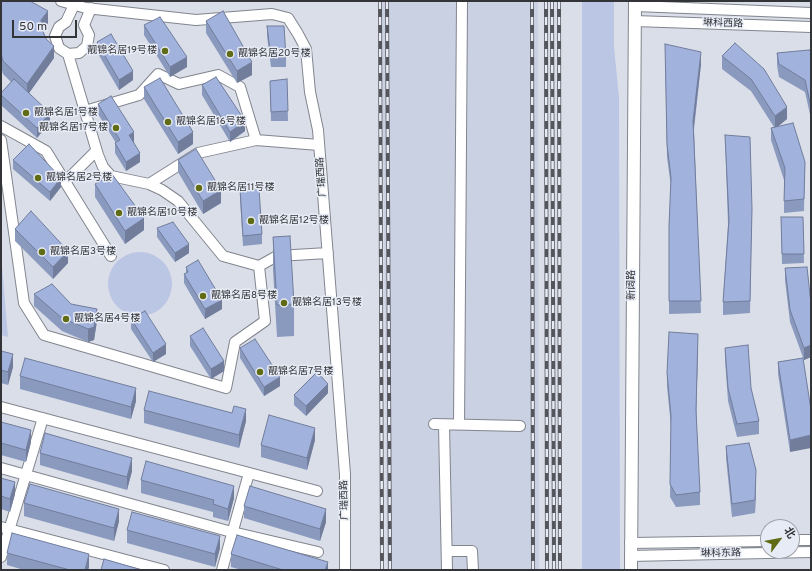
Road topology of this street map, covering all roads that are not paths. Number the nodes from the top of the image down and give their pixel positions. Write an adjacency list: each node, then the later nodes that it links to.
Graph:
1 (61, 1): 4 (street, 广瑞西路)
2 (462, 1): 23 (street)
3 (635, 4): 6 (street, 琳科西路); 7 (main road, 新阔路)
4 (74, 5): 5 (street, 广瑞西路); 9 (street)
5 (91, 8): 9 (street); 14 (street, 广瑞西路)
6 (811, 13)
7 (634, 21): 8 (street, 琳科西路); 34 (main road, 新阔路)
8 (811, 27)
9 (68, 54): 10 (street)
10 (85, 111): 13 (street); 15 (street)
11 (1, 126): 16 (street)
12 (1, 140): 20 (street)
13 (256, 140): 14 (street); 17 (street)
14 (319, 146): 18 (street, 广瑞西路)
15 (96, 151): 16 (street); 17 (street)
16 (65, 182): 19 (street)
17 (149, 184): 20 (street)
18 (328, 253): 20 (street); 42 (street, 广瑞西路)
19 (111, 256)
20 (259, 266)
21 (1, 407): 22 (street)
22 (43, 418): 26 (street); 27 (street)
23 (459, 425): 24 (street); 36 (street)
24 (520, 426)
25 (1, 468): 27 (street)
26 (249, 473): 28 (street); 30 (street)
27 (26, 475): 29 (street); 30 (street)
28 (317, 490)
29 (5, 528): 39 (street); 40 (street)
30 (233, 532): 35 (street); 41 (street)
31 (800, 540): 32 (street)
32 (811, 540)
33 (760, 541): 34 (street, 琳科东路)
34 (630, 543): 38 (main road, 新阔路)
35 (318, 552)
36 (447, 552): 43 (street); 44 (street)
37 (811, 552): 38 (street, 琳科东路)
38 (630, 556): 45 (main road, 新阔路)
39 (1, 557)
40 (164, 570)
41 (222, 570)
42 (345, 570)
43 (448, 570)
44 (473, 570)
45 (631, 570)

